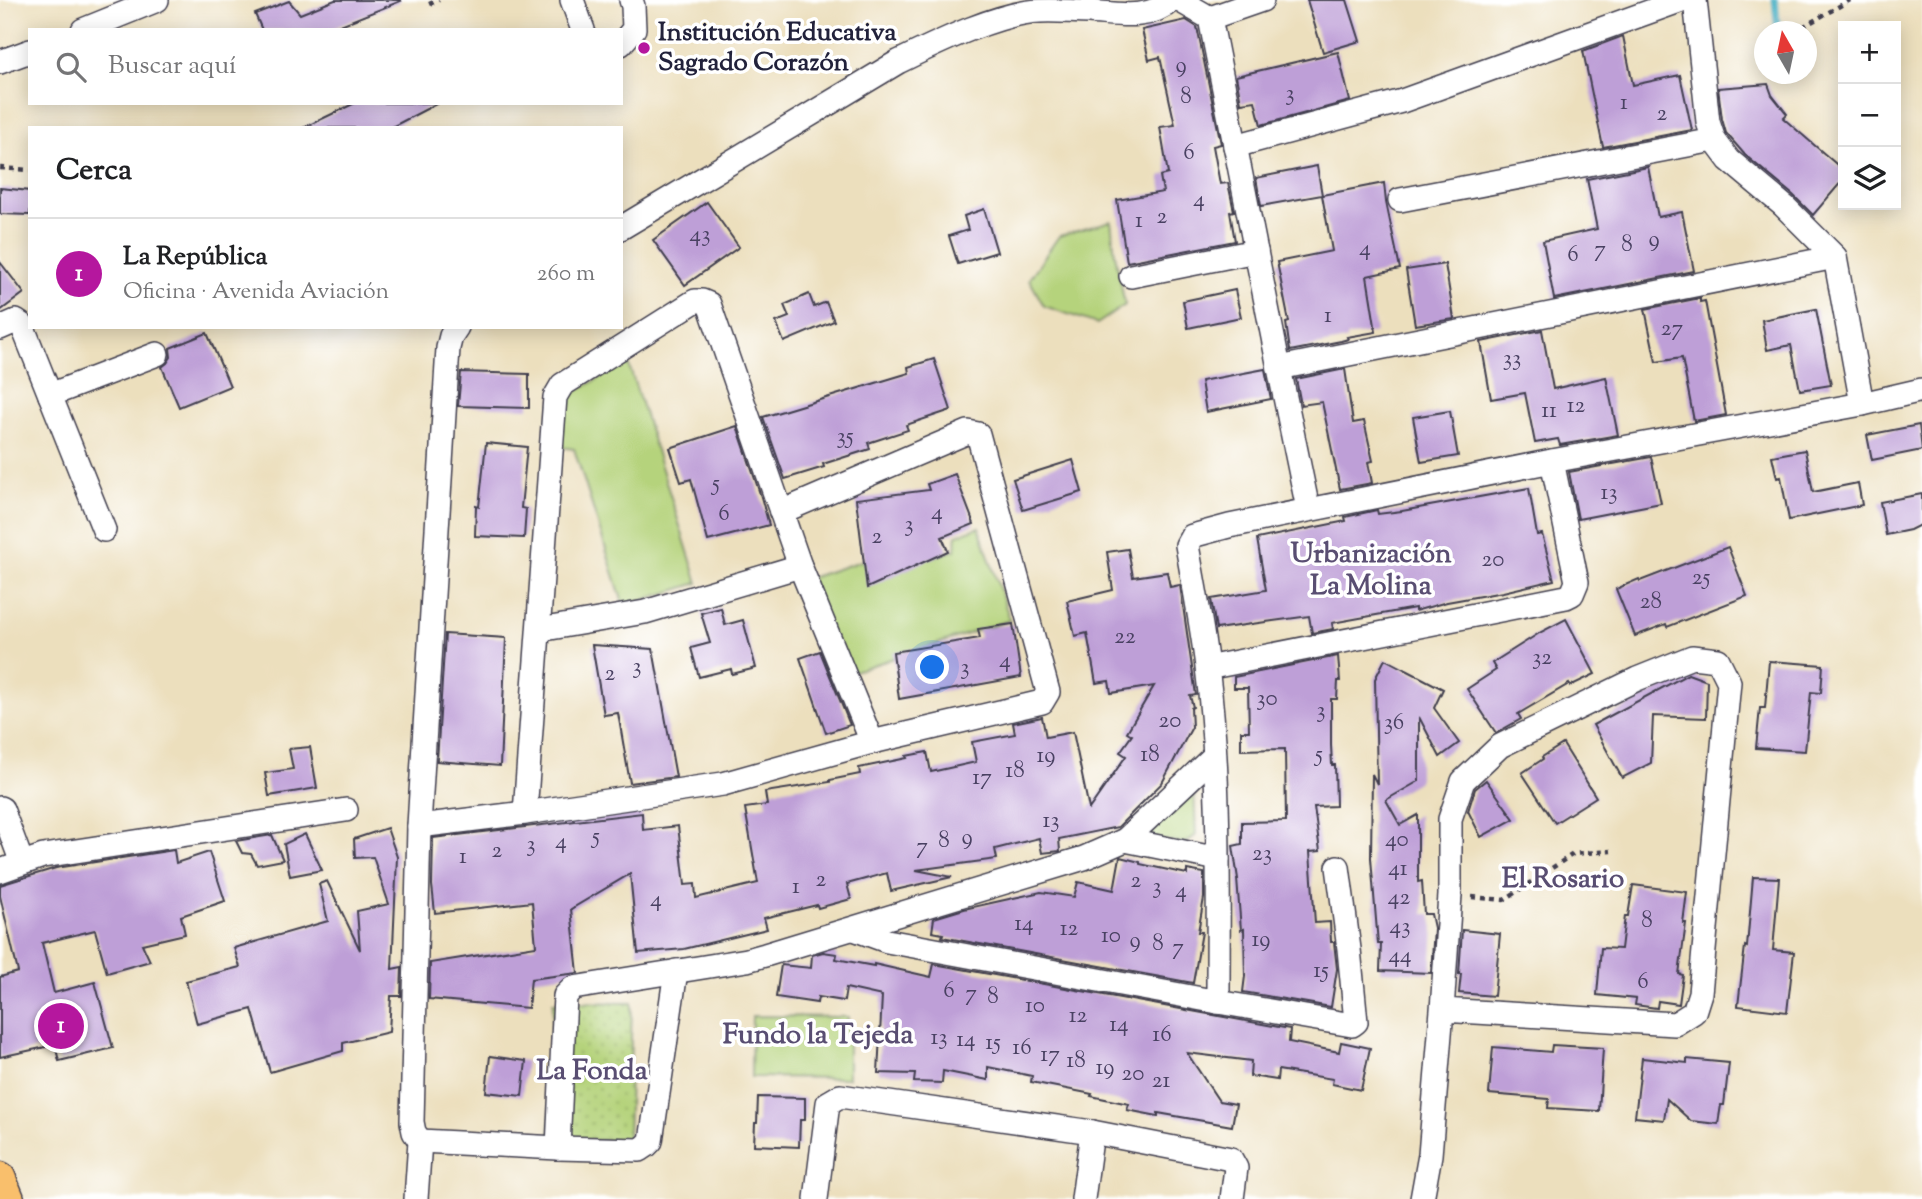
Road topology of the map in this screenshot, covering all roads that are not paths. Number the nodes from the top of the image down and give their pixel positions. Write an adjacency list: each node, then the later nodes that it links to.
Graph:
1 (157, 0): 10 (street)
2 (572, 0): 11 (street)
3 (631, 0): 12 (street)
4 (1172, 0): 18 (street)
5 (1179, 0): 9 (street)
6 (1262, 0): 9 (street)
7 (1682, 0): 16 (street)
8 (1695, 0): 15 (street)
9 (1210, 18): 16 (street)
10 (88, 28)
11 (582, 28)
12 (623, 42)
13 (28, 52): 14 (street)
14 (0, 62)
15 (1714, 140): 17 (street); 20 (street)
16 (1235, 146): 19 (street)
17 (1400, 200)
18 (623, 227)
19 (1256, 251): 21 (street); 25 (street)
20 (1835, 257): 25 (street); 28 (street)
21 (1132, 276)
22 (0, 328): 27 (street)
23 (456, 329): 41 (street)
24 (157, 354): 27 (street)
25 (1279, 368): 30 (street)
26 (1922, 390): 28 (street)
27 (50, 395): 32 (street)
28 (1862, 404): 29 (street)
29 (1552, 461): 30 (street); 35 (street)
30 (1308, 509): 35 (street)
31 (781, 512): 33 (street); 34 (street); 36 (street)
32 (104, 530)
33 (800, 566): 34 (street); 36 (street)
34 (539, 630): 40 (street)
35 (1207, 668): 37 (street)
36 (872, 742): 40 (street)
37 (1214, 756): 42 (street); 43 (street)
38 (0, 808): 44 (street)
39 (346, 810): 44 (street)
40 (525, 813): 41 (street)
41 (419, 826): 52 (street)
42 (1125, 840): 43 (street); 47 (street)
43 (1218, 859): 49 (street)
44 (22, 863): 46 (street)
45 (1338, 867): 49 (street)
46 (0, 870)
47 (854, 929): 48 (street); 49 (street)
48 (676, 971): 53 (street); 53 (street)
49 (1218, 1002)
50 (1442, 1010): 50 (street); 60 (street)
51 (1092, 1132): 57 (street); 58 (street); 59 (street)
52 (420, 1141): 53 (street); 56 (street)
53 (558, 1148)
54 (0, 1177): 55 (main road)
55 (9, 1199)
56 (416, 1199)
57 (816, 1199)
58 (1083, 1199)
59 (1233, 1199)
60 (1422, 1199)

